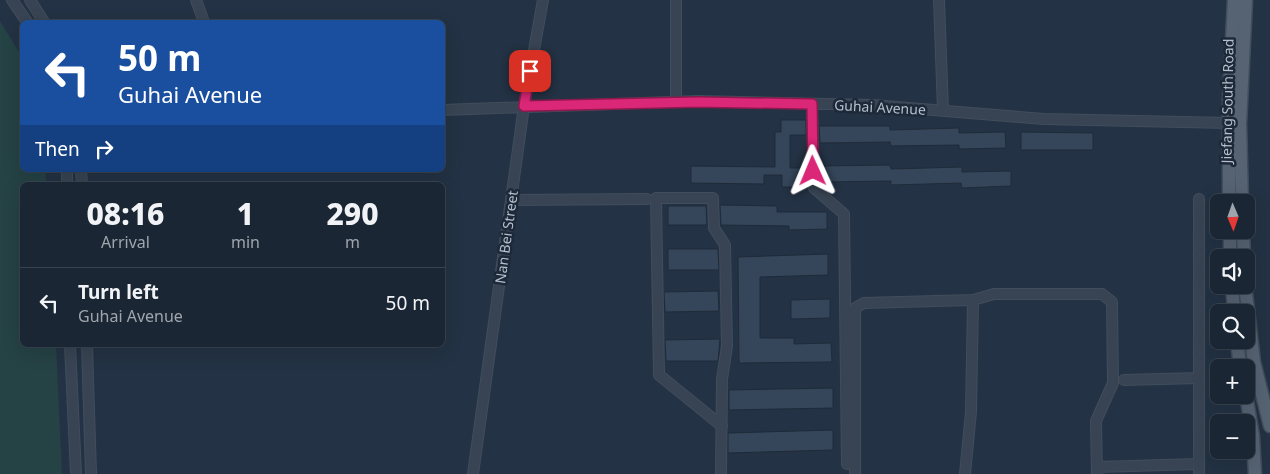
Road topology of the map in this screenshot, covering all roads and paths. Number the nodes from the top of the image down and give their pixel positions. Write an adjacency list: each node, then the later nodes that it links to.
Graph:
1 (12, 0): 9 (street)
2 (30, 0): 10 (street)
3 (196, 0): 11 (street)
4 (543, 0): 14 (street, Nan Bei Street)
5 (676, 0): 12 (street)
6 (939, 0): 16 (street)
7 (1234, 0): 17 (main road, Jiefang South Road)
8 (1246, 0): 19 (main road, Jiefang South Road)
9 (26, 20)
10 (43, 20)
11 (203, 20)
12 (676, 102): 13 (street, Guhai Avenue); 14 (street, Guhai Avenue)
13 (812, 104): 16 (street, Guhai Avenue); 32 (street)
14 (524, 106): 15 (street, Guhai Avenue); 22 (street, Nan Bei Street)
15 (445, 110)
16 (943, 111): 17 (street, Guhai Avenue)
17 (1228, 123): 18 (main road, Jiefang South Road)
18 (1229, 194)
19 (1242, 194)
20 (647, 199): 22 (street)
21 (1199, 199): 27 (street)
22 (511, 200): 37 (street, Nan Bei Street)
23 (1246, 294): 31 (main road)
24 (973, 300): 34 (street); 39 (street); 40 (street)
25 (70, 347): 35 (street)
26 (87, 347): 36 (street)
27 (1199, 378): 28 (street); 33 (street)
28 (1124, 380)
29 (1248, 404): 41 (main road)
30 (722, 426): 30 (street); 38 (street)
31 (1270, 426)
32 (847, 464)
33 (1200, 469): 34 (street)
34 (1097, 470)
35 (76, 474)
36 (91, 474)
37 (472, 474)
38 (722, 474)
39 (855, 474)
40 (965, 474)
41 (1256, 474)

